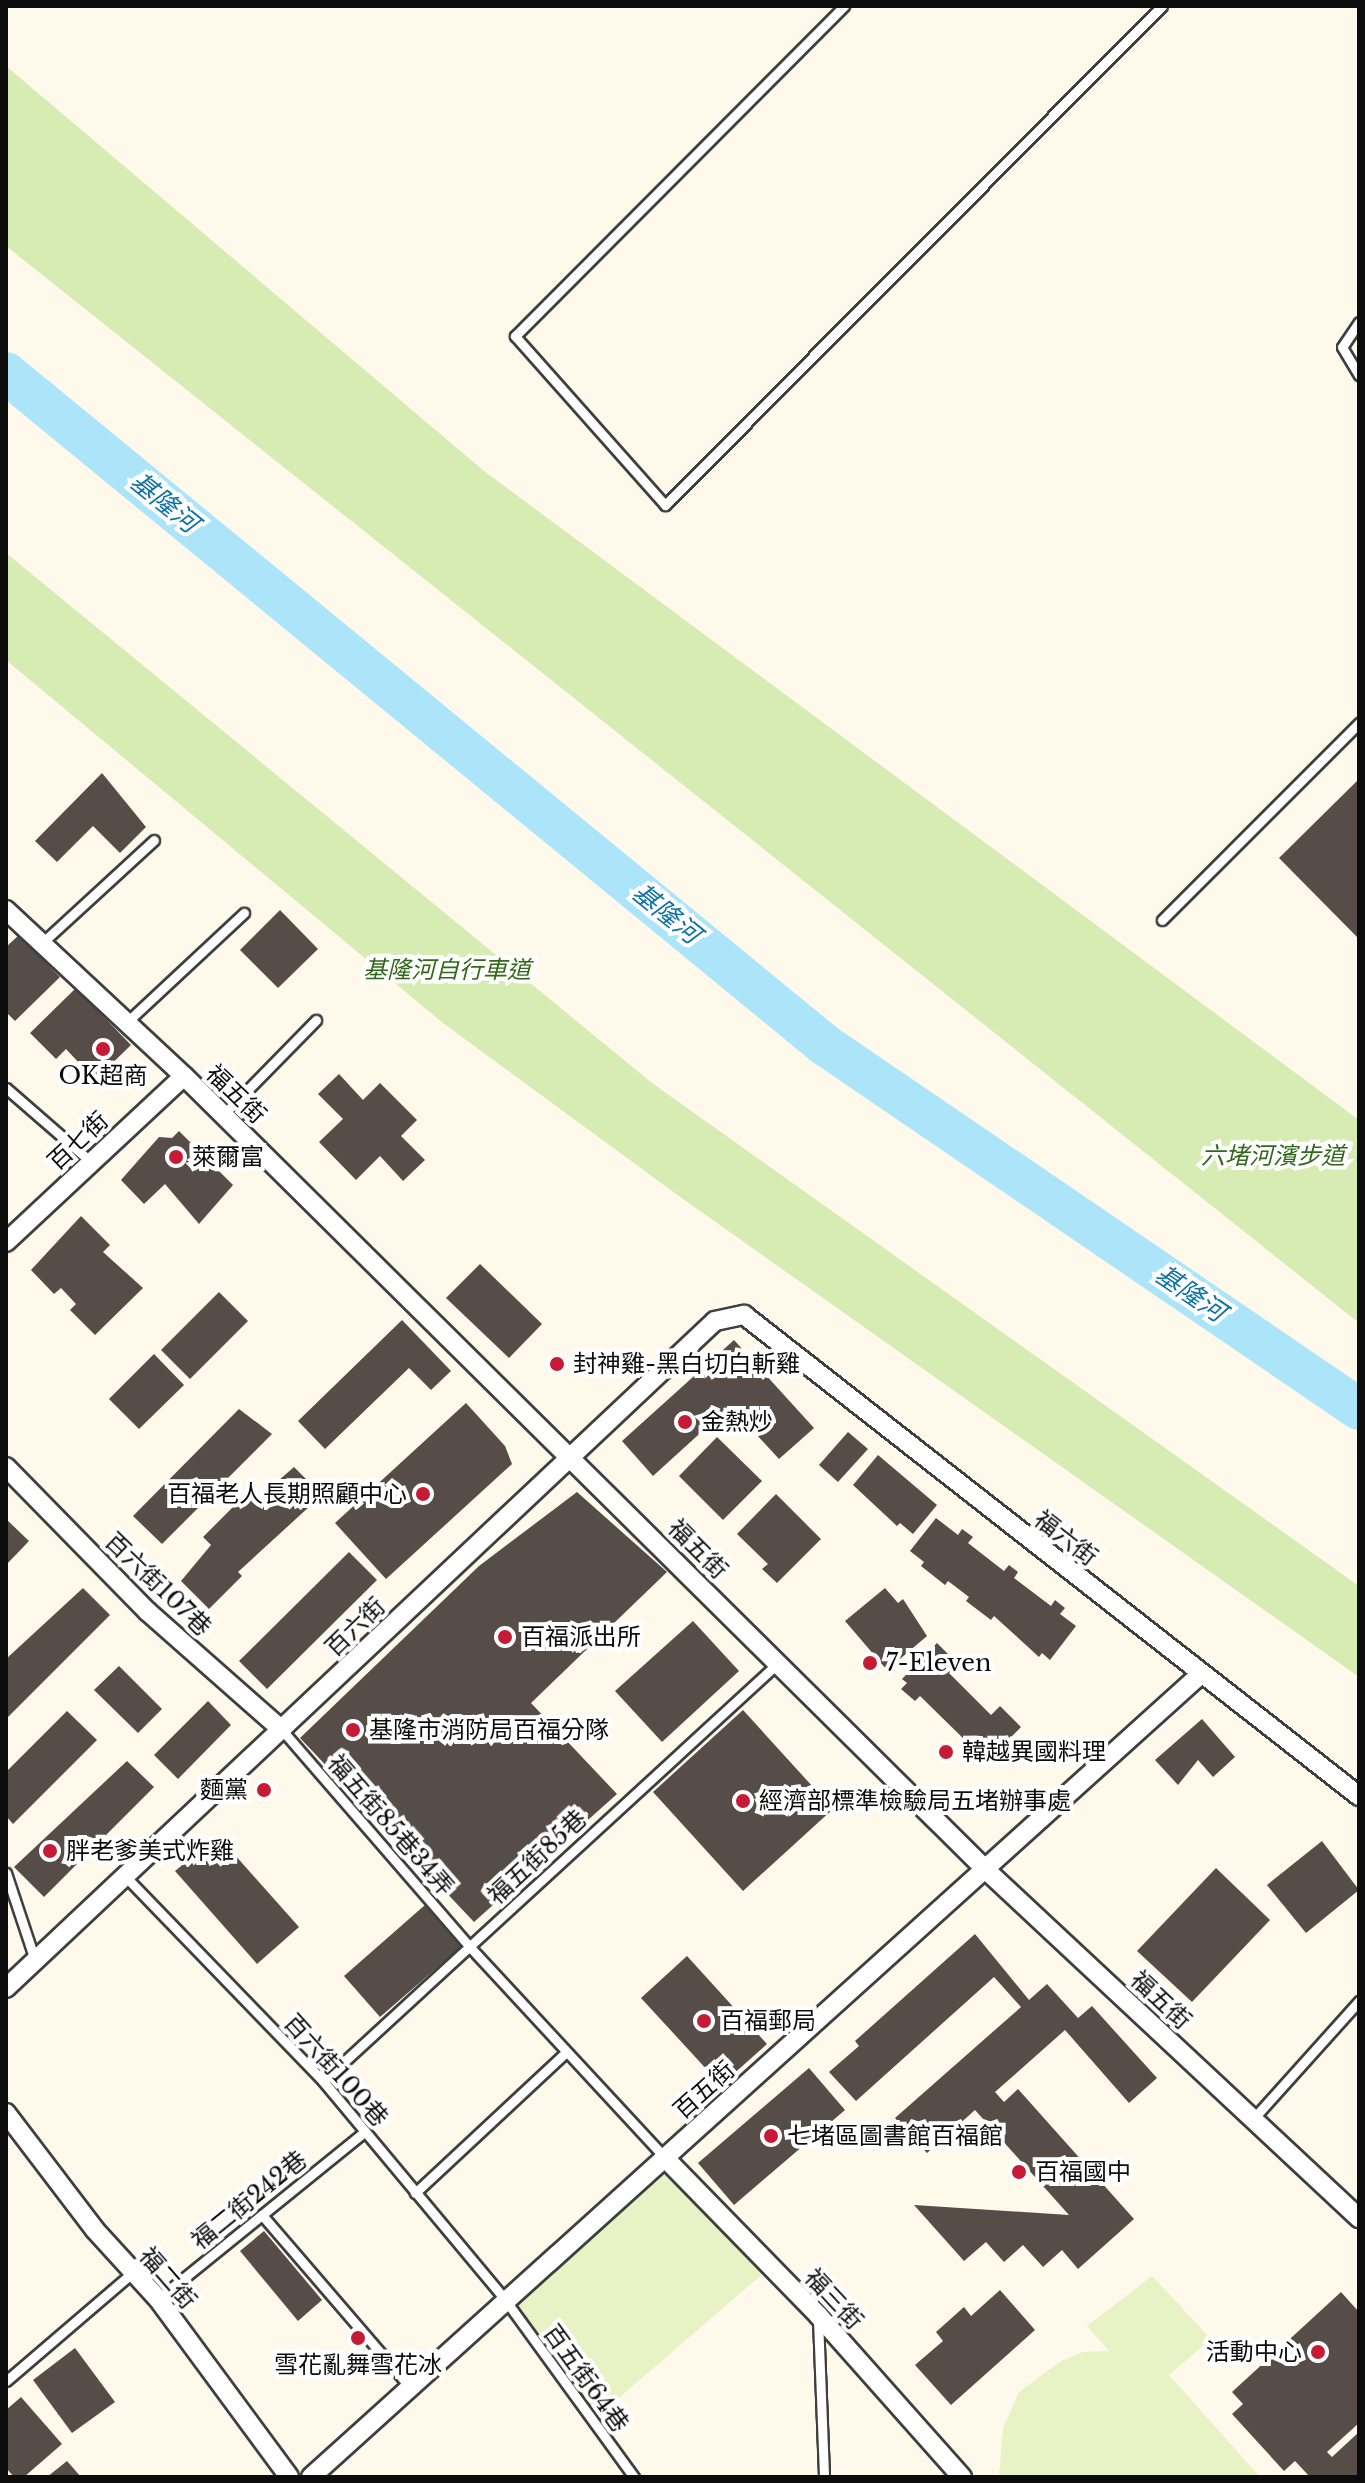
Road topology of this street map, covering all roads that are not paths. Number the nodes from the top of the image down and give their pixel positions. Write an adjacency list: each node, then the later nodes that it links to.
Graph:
1 (844, 6): 2 (lane)
2 (1162, 6)
3 (1359, 322): 4 (lane)
4 (1359, 375)
5 (1359, 723): 9 (lane)
6 (154, 840): 10 (lane)
7 (6, 910): 10 (street, 福五街)
8 (244, 913): 12 (lane)
9 (1162, 920)
10 (42, 943): 12 (street, 福五街)
11 (316, 1020): 15 (lane)
12 (127, 1022): 13 (street, 福五街)
13 (184, 1076): 15 (street, 福五街); 16 (street, 百七街)
14 (6, 1088): 16 (lane)
15 (223, 1115): 19 (street, 福五街)
16 (91, 1162): 17 (street, 百七街)
17 (6, 1242)
18 (744, 1315): 19 (street, 百六街); 22 (street, 福六街)
19 (570, 1454): 21 (street, 福五街); 23 (street, 百六街)
20 (6, 1467): 23 (street, 百六街107巷)
21 (778, 1663): 25 (street, 福五街); 28 (lane, 福五街85巷)
22 (1201, 1674): 24 (street, 福六街); 25 (street, 百五街)
23 (282, 1730): 27 (street, 百六街); 28 (lane, 福五街85巷34弄)
24 (1359, 1796)
25 (985, 1869): 35 (street, 福五街); 37 (street, 百五街)
26 (6, 1873): 29 (lane)
27 (125, 1876): 29 (street, 百六街); 33 (lane, 百六街100巷)
28 (469, 1946): 32 (lane, 福五街85巷34弄); 33 (lane, 福五街85巷)
29 (35, 1960): 30 (street, 百六街)
30 (6, 1988)
31 (1359, 2001): 35 (lane)
32 (566, 2052): 37 (lane, 福五街85巷34弄); 38 (lane)
33 (323, 2081): 36 (lane, 百六街100巷)
34 (6, 2113): 41 (street, 福二街)
35 (1253, 2119): 40 (street, 福五街)
36 (364, 2132): 38 (lane, 百六街100巷); 39 (lane, 福二街242巷)
37 (665, 2158): 43 (street, 百五街); 44 (street, 福三街)
38 (415, 2193): 43 (lane, 百六街100巷)
39 (262, 2215): 42 (lane, 福二街242巷); 46 (lane)
40 (1359, 2218)
41 (132, 2273): 42 (street, 福二街); 45 (lane)
42 (158, 2299): 47 (street, 福二街)
43 (506, 2301): 46 (street, 百五街); 49 (lane, 百五街64巷)
44 (818, 2315): 50 (lane); 51 (street, 福三街)
45 (6, 2381)
46 (410, 2387): 48 (street, 百五街)
47 (289, 2477)
48 (311, 2477)
49 (634, 2477)
50 (824, 2477)
51 (962, 2477)

